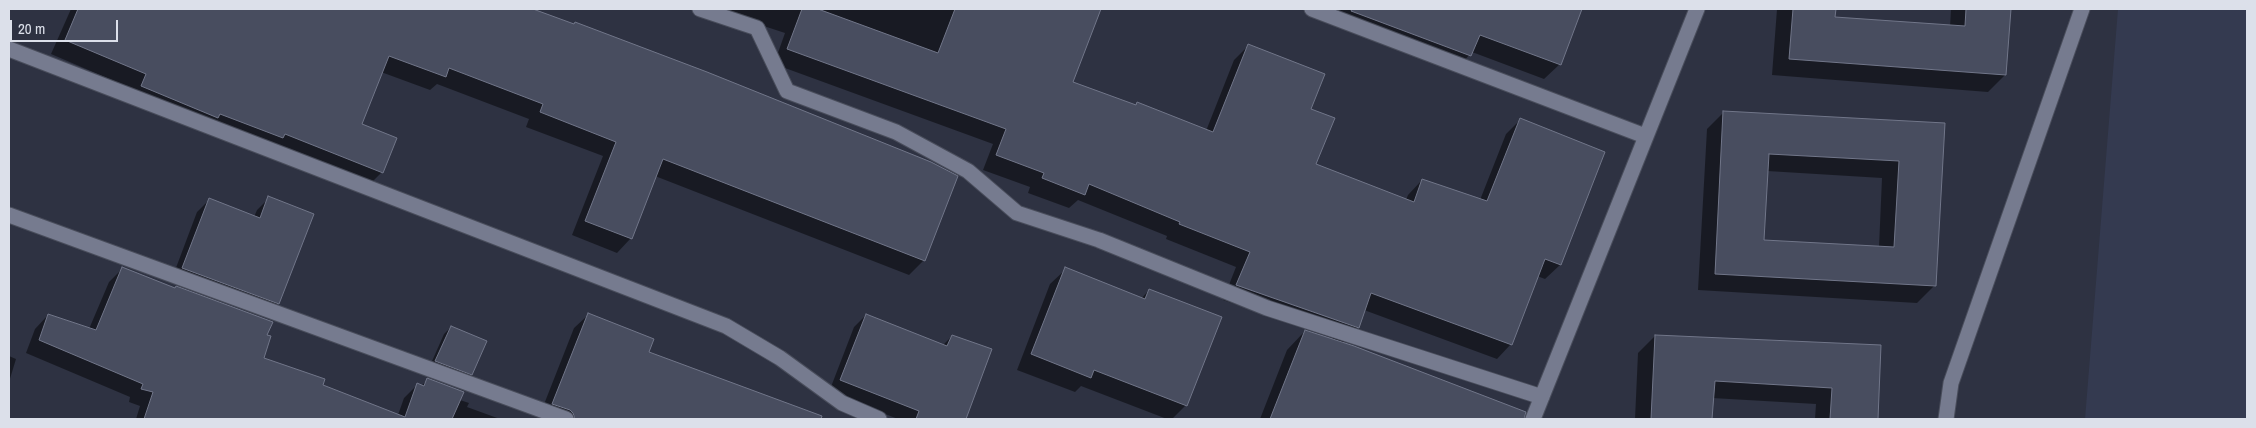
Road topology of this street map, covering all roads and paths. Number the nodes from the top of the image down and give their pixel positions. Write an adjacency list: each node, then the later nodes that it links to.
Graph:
1 (700, 9): 8 (street)
2 (1312, 9): 6 (street)
3 (1697, 9): 6 (street)
4 (2082, 9): 12 (street)
5 (9, 49): 10 (street)
6 (1644, 136): 8 (street)
7 (9, 214): 9 (street)
8 (1542, 397): 11 (street)
9 (566, 419)
10 (879, 419)
11 (1532, 419)
12 (1946, 419)

